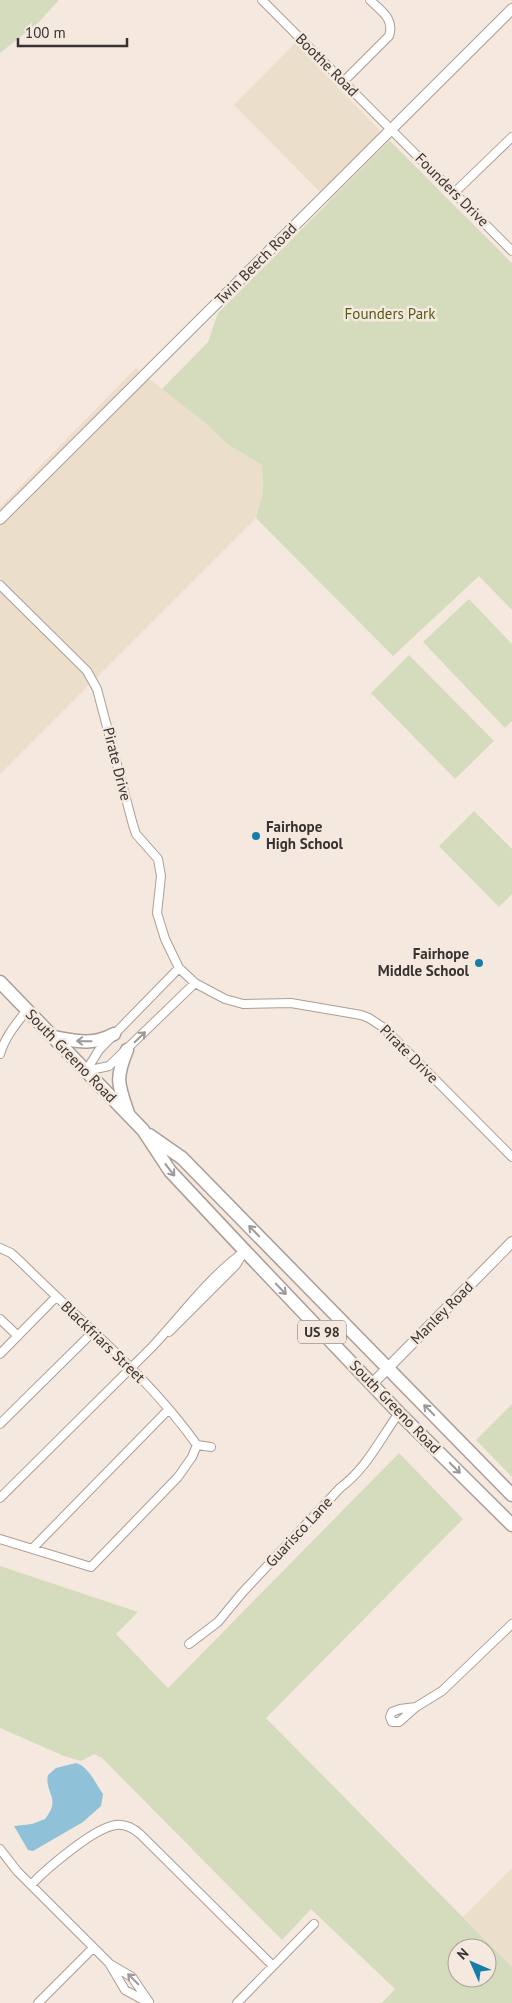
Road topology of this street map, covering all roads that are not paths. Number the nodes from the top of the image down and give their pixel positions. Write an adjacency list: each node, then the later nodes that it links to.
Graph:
1 (262, 0): 4 (street, Boothe Road)
2 (370, 0): 4 (street)
3 (512, 9): 5 (street, Twin Beech Road)
4 (344, 81): 5 (street, Boothe Road)
5 (390, 130): 7 (street, Founders Drive); 9 (street, Twin Beech Road)
6 (512, 137): 7 (street)
7 (455, 192): 8 (street, Founders Drive)
8 (512, 251)
9 (0, 519)
10 (0, 586): 11 (street, Pirate Drive)
11 (179, 968): 13 (street, Pirate Drive); 15 (street)
12 (0, 982): 14 (main road, South Greeno Road / US 98)
13 (195, 983): 17 (street, one-way to 13); 22 (street, Pirate Drive)
14 (27, 1010): 16 (main road, South Greeno Road / US 98); 18 (street)
15 (114, 1034): 16 (main road, one-way to 16); 19 (street)
16 (52, 1037): 19 (main road, South Greeno Road / US 98)
17 (127, 1050): 19 (street); 20 (main road)
18 (0, 1054)
19 (86, 1071): 20 (main road, South Greeno Road / US 98)
20 (130, 1117): 21 (main road, South Greeno Road / US 98)
21 (143, 1130): 25 (main road, South Greeno Road / US 98, one-way to 25); 32 (main road, South Greeno Road / US 98, one-way to 21)
22 (512, 1157)
23 (512, 1242): 32 (street, Manley Road)
24 (0, 1248): 26 (street, Blackfriars Street)
25 (245, 1251): 31 (street); 33 (main road, South Greeno Road / US 98, one-way to 33)
26 (56, 1297): 28 (street, Blackfriars Street); 29 (street)
27 (0, 1319): 29 (street)
28 (93, 1332): 31 (street, Blackfriars Street); 36 (street)
29 (18, 1336): 30 (street)
30 (0, 1354)
31 (130, 1368): 34 (street, Blackfriars Street); 40 (street)
32 (387, 1368): 33 (street, Manley Road); 39 (main road, South Greeno Road / US 98, one-way to 32)
33 (372, 1384): 35 (main road, South Greeno Road / US 98)
34 (170, 1408): 37 (street, Blackfriars Street); 43 (street)
35 (399, 1412): 41 (main road, South Greeno Road / US 98, one-way to 41); 45 (street, Guarisco Lane)
36 (0, 1424)
37 (197, 1445): 38 (street); 43 (street)
38 (210, 1447)
39 (512, 1495)
40 (0, 1498)
41 (512, 1525)
42 (0, 1539): 43 (street)
43 (33, 1548)
44 (512, 1624): 46 (street)
45 (189, 1644)
46 (416, 1706)
47 (0, 1849): 48 (street)
48 (31, 1885): 50 (street); 52 (street)
49 (314, 1924): 52 (street)
50 (93, 1948): 51 (street); 53 (street)
51 (109, 1963): 54 (street, one-way to 51); 54 (street)
52 (273, 1966): 55 (street)
53 (38, 2003)
54 (149, 2003)
55 (237, 2003)

